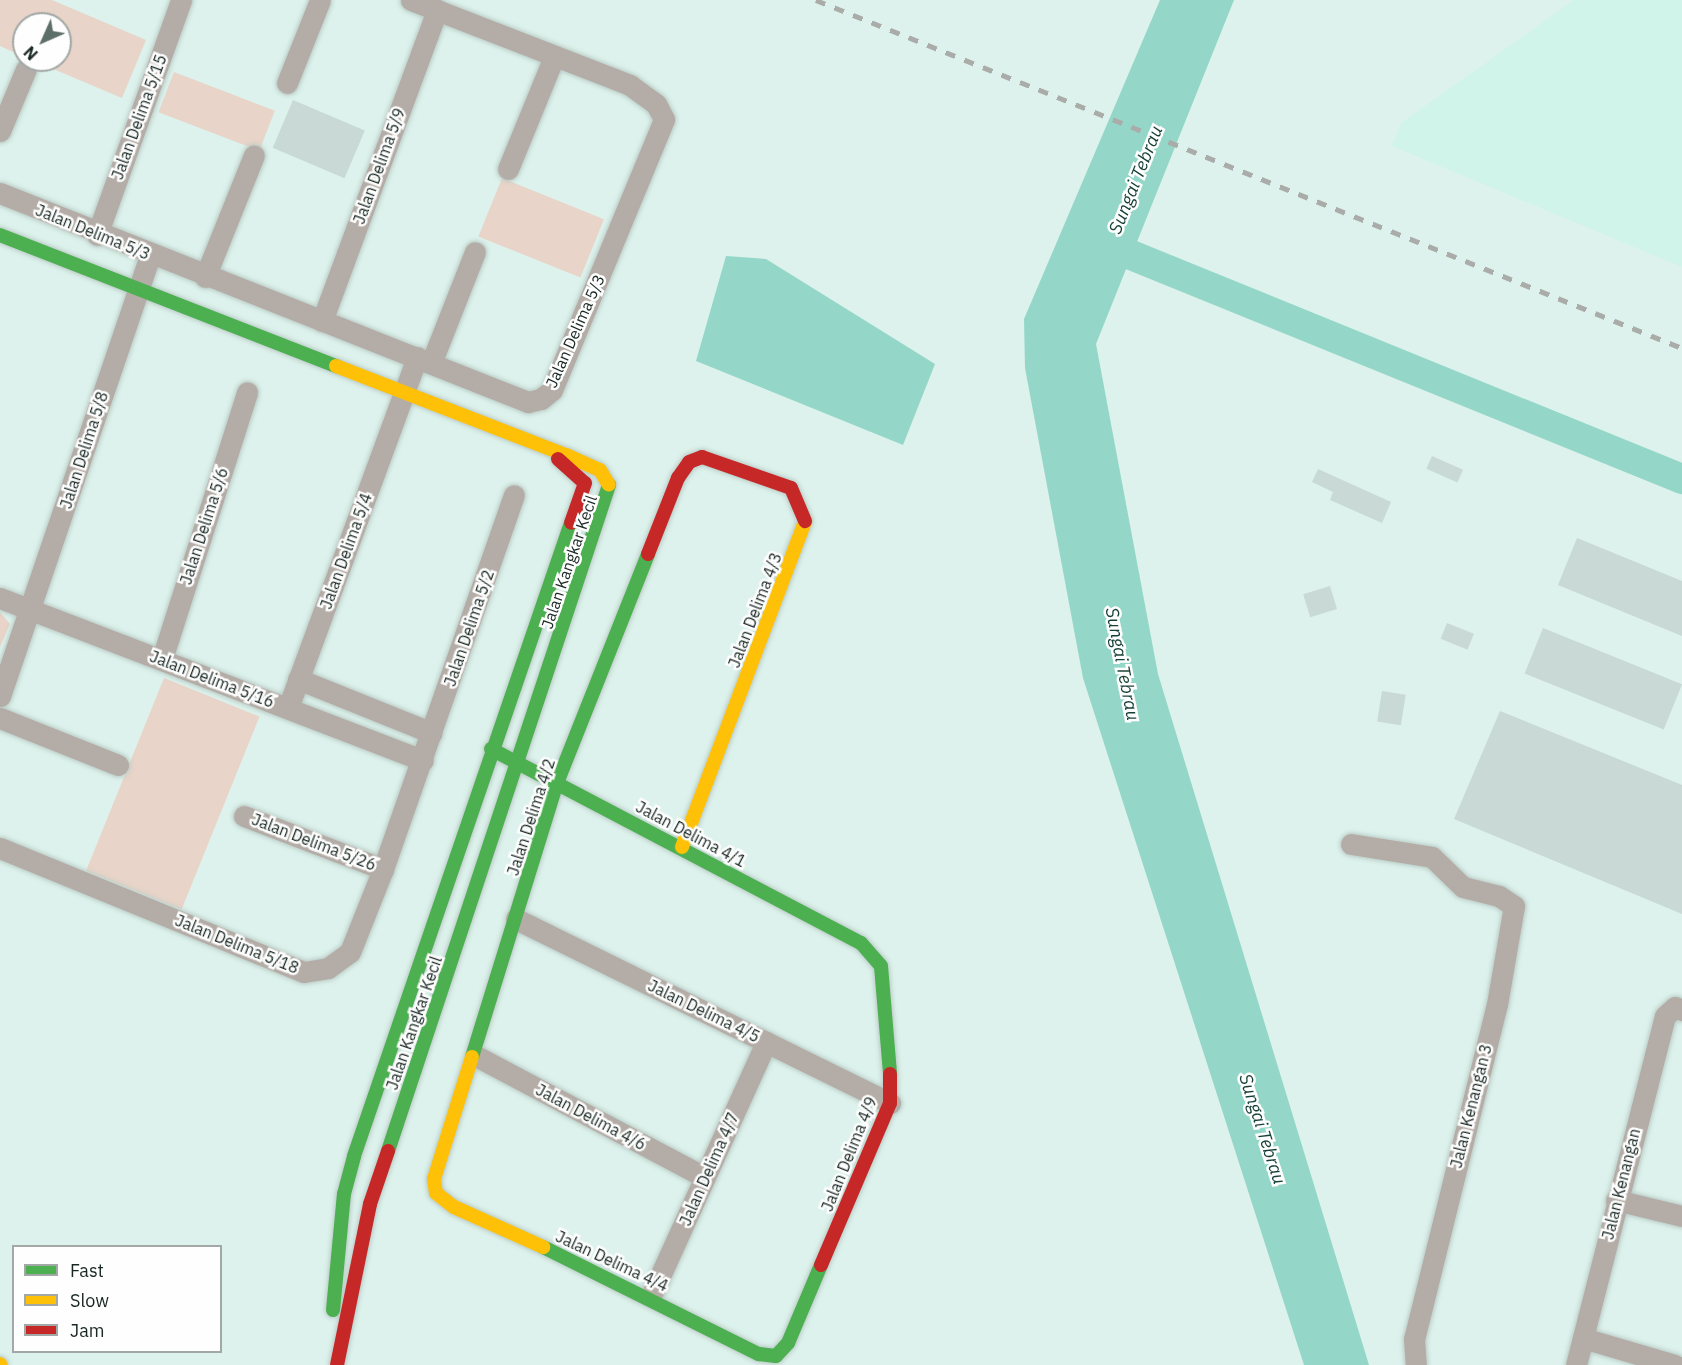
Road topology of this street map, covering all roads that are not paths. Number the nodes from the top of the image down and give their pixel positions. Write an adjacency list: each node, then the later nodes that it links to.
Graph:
1 (181, 0): 13 (street, Jalan Delima 5/15)
2 (320, 0): 7 (street)
3 (411, 0): 4 (street, Jalan Delima 5/3)
4 (437, 10): 5 (street, Jalan Delima 5/3); 18 (street, Jalan Delima 5/9)
5 (554, 57): 10 (street); 19 (street, Jalan Delima 5/3)
6 (25, 72): 8 (street)
7 (287, 83)
8 (0, 131)
9 (254, 155): 16 (street)
10 (508, 169)
11 (0, 193): 13 (street, Jalan Delima 5/3)
12 (0, 235): 17 (street)
13 (97, 235): 15 (street, Jalan Delima 5/3)
14 (475, 252): 19 (street, Jalan Delima 5/4)
15 (150, 256): 16 (street, Jalan Delima 5/3); 17 (street, Jalan Delima 5/8)
16 (205, 277): 18 (street, Jalan Delima 5/3)
17 (136, 288): 21 (street); 26 (street, Jalan Delima 5/8)
18 (322, 321): 19 (street, Jalan Delima 5/3)
19 (425, 359): 21 (street, Jalan Delima 5/4)
20 (247, 392): 27 (street, Jalan Delima 5/6)
21 (404, 395): 22 (street); 28 (street, Jalan Delima 5/4)
22 (552, 453): 33 (street, Jalan Kangkar Kecil); 35 (street, Jalan Kangkar Kecil)
23 (689, 462): 37 (street, Jalan Delima 4/2); 40 (street, Jalan Delima 4/3)
24 (514, 495): 32 (street, Jalan Delima 5/2)
25 (0, 598): 26 (street, Jalan Delima 5/16)
26 (32, 613): 27 (street, Jalan Delima 5/16); 29 (street)
27 (162, 659): 30 (street, Jalan Delima 5/16)
28 (298, 679): 30 (street, Jalan Delima 5/4); 32 (street)
29 (0, 696)
30 (288, 708): 34 (street, Jalan Delima 5/16)
31 (0, 718): 36 (street)
32 (432, 734): 34 (street, Jalan Delima 5/2)
33 (491, 749): 35 (street, Jalan Delima 4/1); 56 (street, Jalan Kangkar Kecil)
34 (423, 760): 42 (street, Jalan Delima 5/18)
35 (518, 764): 37 (street, Jalan Delima 4/1); 57 (street, Jalan Kangkar Kecil)
36 (118, 765)
37 (557, 783): 40 (street, Jalan Delima 4/1); 43 (street, Jalan Delima 4/2)
38 (244, 816): 42 (street, Jalan Delima 5/26)
39 (1351, 844): 58 (street, Jalan Kenangan 3)
40 (682, 847): 44 (street, Jalan Delima 4/1)
41 (0, 848): 42 (street, Jalan Delima 5/18)
42 (383, 869)
43 (516, 919): 46 (street, Jalan Delima 4/5); 47 (street, Jalan Delima 4/2)
44 (872, 952): 48 (street, Jalan Delima 4/9)
45 (1678, 1009): 51 (street, Jalan Kenangan)
46 (766, 1042): 48 (street, Jalan Delima 4/5); 49 (street, Jalan Delima 4/7)
47 (476, 1056): 49 (street, Jalan Delima 4/6); 50 (street, Jalan Delima 4/2)
48 (891, 1103): 55 (street, Jalan Delima 4/9)
49 (705, 1177): 53 (street, Jalan Delima 4/7)
50 (436, 1193): 53 (street, Jalan Delima 4/4)
51 (1616, 1200): 52 (street); 54 (street, Jalan Kenangan)
52 (1682, 1216)
53 (651, 1296): 55 (street, Jalan Delima 4/4)
54 (1583, 1338): 59 (street, Jalan Kenangan); 60 (street)
55 (776, 1356)
56 (327, 1365)
57 (338, 1365)
58 (1416, 1365)
59 (1576, 1365)
60 (1675, 1365)

